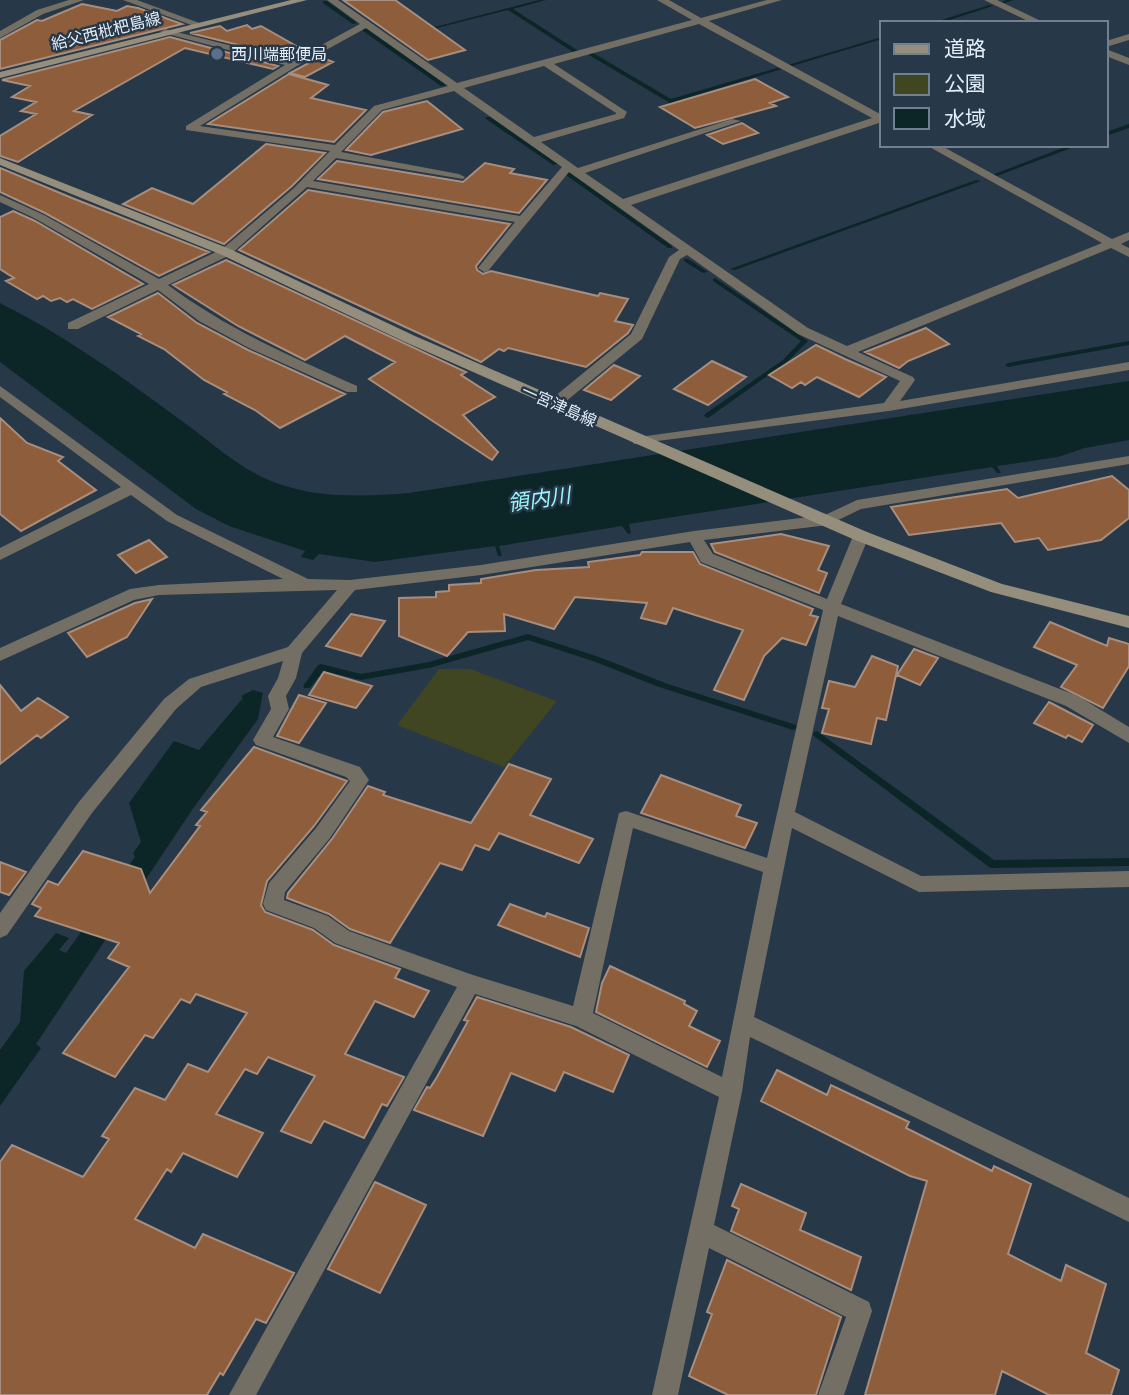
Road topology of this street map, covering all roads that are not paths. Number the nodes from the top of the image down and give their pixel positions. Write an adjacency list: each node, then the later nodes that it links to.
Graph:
1 (79, 0): 13 (street)
2 (128, 0): 10 (street)
3 (302, 0): 10 (main road, 給父西枇杷島線)
4 (332, 0): 11 (street)
5 (662, 0): 8 (street)
6 (777, 0): 8 (street)
7 (989, 0): 9 (street)
8 (700, 21): 18 (street); 22 (street)
9 (1036, 21)
10 (197, 24): 12 (main road, 給父西枇杷島線)
11 (367, 24): 19 (street); 21 (street)
12 (165, 32): 19 (street); 20 (main road, 給父西枇杷島線)
13 (0, 35)
14 (1129, 37): 15 (street)
15 (1108, 43)
16 (1108, 53): 17 (street)
17 (1129, 62)
18 (546, 63): 21 (street); 25 (street)
19 (293, 64): 27 (street)
20 (0, 75)
21 (457, 87): 25 (street); 27 (street)
22 (880, 117)
23 (880, 119): 33 (street)
24 (736, 121): 29 (street)
25 (532, 141): 29 (street)
26 (936, 147): 36 (street)
27 (336, 152): 30 (street); 31 (street)
28 (0, 162): 38 (main road, 一宮津島線)
29 (572, 169): 33 (street); 34 (street)
30 (459, 177)
31 (305, 183): 34 (street); 38 (street)
32 (0, 198): 41 (street)
33 (621, 204): 37 (street)
34 (523, 220): 40 (street)
35 (1129, 236): 36 (street)
36 (1111, 243): 39 (street); 43 (street)
37 (687, 250): 43 (street); 47 (street)
38 (226, 252): 41 (street); 47 (main road, 一宮津島線)
39 (1129, 253)
40 (484, 268)
41 (158, 284): 42 (street); 45 (street)
42 (73, 326)
43 (845, 352): 48 (street)
44 (1129, 366): 48 (street)
45 (352, 389)
46 (0, 390): 51 (street)
47 (554, 404): 49 (main road, 一宮津島線)
48 (889, 407): 49 (street)
49 (639, 441): 52 (main road, 一宮津島線)
50 (1129, 460): 52 (street)
51 (132, 488): 55 (street); 56 (street)
52 (828, 520): 53 (street); 54 (main road, 一宮津島線)
53 (694, 536): 57 (street); 58 (street)
54 (861, 536): 58 (street); 59 (main road, 一宮津島線)
55 (0, 555)
56 (306, 584): 57 (street); 61 (street)
57 (350, 585): 60 (street)
58 (832, 605): 62 (street); 63 (street)
59 (1129, 622)
60 (294, 651): 66 (street); 67 (street)
61 (0, 655)
62 (1129, 736)
63 (785, 816): 64 (street); 65 (street)
64 (774, 868): 68 (street); 69 (street)
65 (1129, 880)
66 (0, 929)
67 (470, 983): 68 (street); 73 (street)
68 (581, 1018): 70 (street)
69 (742, 1022): 70 (street); 71 (street)
70 (731, 1092): 72 (street)
71 (1129, 1210)
72 (701, 1231): 74 (street); 75 (street)
73 (242, 1395)
74 (665, 1395)
75 (831, 1395)

